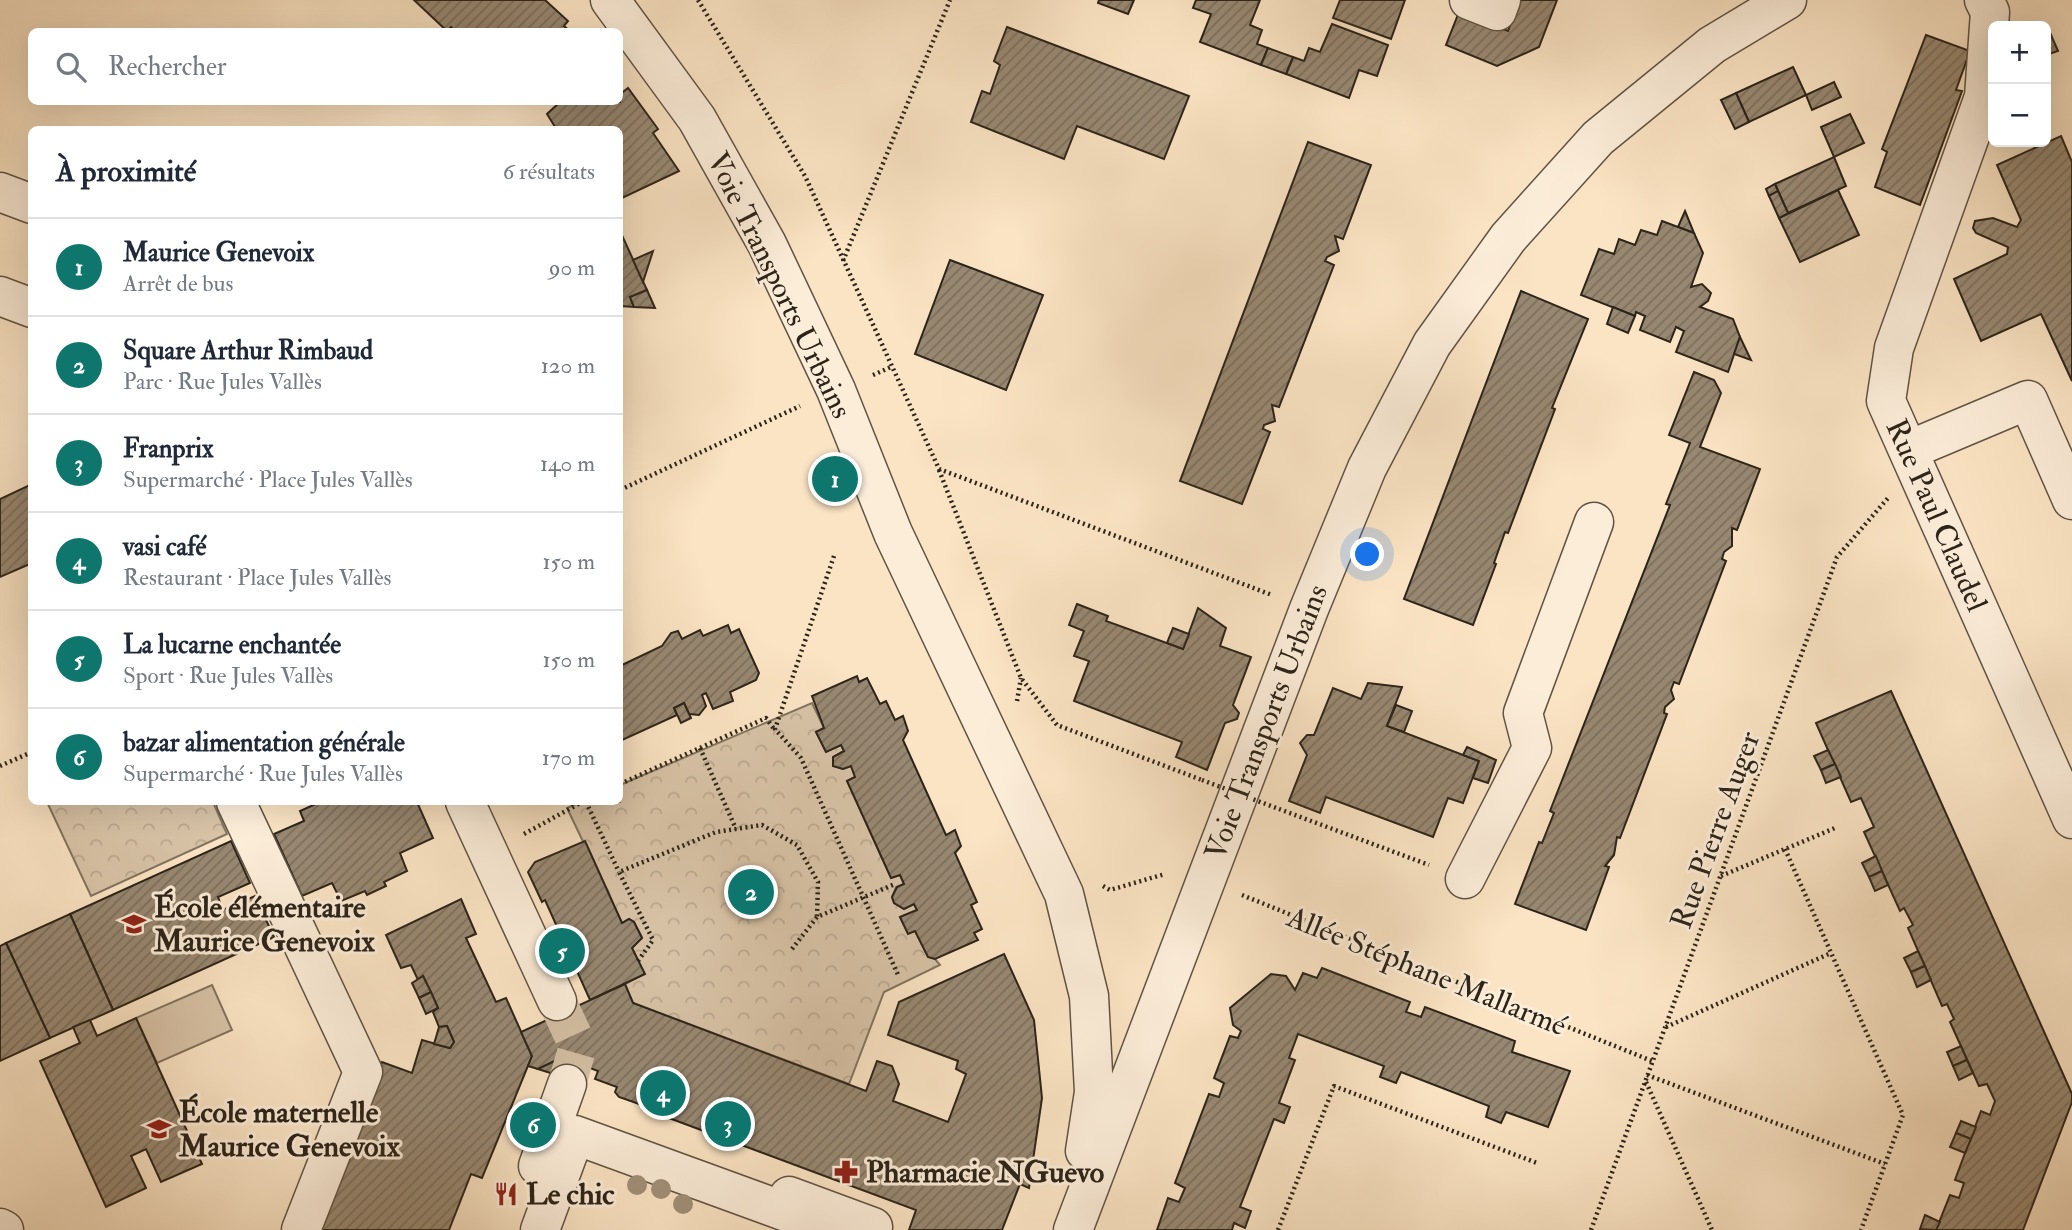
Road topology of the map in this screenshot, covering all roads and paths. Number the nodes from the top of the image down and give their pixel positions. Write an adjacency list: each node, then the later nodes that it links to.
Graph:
1 (610, 0): 14 (street, Voie Transports Urbains)
2 (698, 0): 10 (path)
3 (950, 0): 10 (path)
4 (1469, 0): 5 (street)
5 (1501, 0)
6 (1787, 0): 21 (street, Voie Transports Urbains)
7 (1984, 0): 15 (street, Rue Paul Claudel)
8 (0, 192): 9 (street)
9 (28, 202)
10 (842, 262): 13 (path)
11 (0, 296): 12 (street)
12 (28, 306)
13 (891, 367): 14 (path); 16 (path)
14 (836, 390): 17 (path); 55 (street, Voie Transports Urbains)
15 (1912, 458): 18 (street); 31 (street, Rue Paul Claudel); 38 (path, Rue Pierre Auger)
16 (939, 469): 21 (path); 39 (path, bridge)
17 (623, 489)
18 (2072, 500)
19 (1594, 522): 39 (street)
20 (834, 555): 22 (path)
21 (1309, 609): 37 (street, Voie Transports Urbains)
22 (775, 729): 23 (path); 42 (path)
23 (700, 748): 26 (path); 33 (path)
24 (28, 754): 25 (path)
25 (0, 766)
26 (623, 784)
27 (237, 805): 56 (street)
28 (466, 805): 35 (street)
29 (579, 805): 35 (path)
30 (586, 805): 36 (path)
31 (2072, 819)
32 (1835, 828): 34 (path)
33 (736, 829): 36 (path); 43 (path)
34 (1785, 849): 38 (path); 45 (path)
35 (489, 854): 48 (street)
36 (620, 872): 46 (path)
37 (1206, 876): 41 (path, Allée Stéphane Mallarmé); 50 (path, Allée Stéphane Mallarmé); 55 (street, Voie Transports Urbains)
38 (1720, 876): 49 (path, Rue Pierre Auger)
39 (1465, 879)
40 (895, 884): 42 (path)
41 (1100, 884)
42 (864, 899): 43 (path); 47 (path)
43 (817, 918): 44 (path)
44 (792, 949)
45 (1831, 953): 49 (path); 54 (path)
46 (638, 961)
47 (899, 978)
48 (557, 1001)
49 (1665, 1027): 50 (path, Rue Pierre Auger)
50 (1652, 1061): 51 (path, Rue Pierre Auger)
51 (1647, 1074): 52 (path, Rue Pierre Auger); 54 (path)
52 (1645, 1081): 62 (path, Rue Pierre Auger); 63 (path)
53 (1537, 1163): 61 (path)
54 (1885, 1164): 64 (path)
55 (1074, 1226)
56 (301, 1230)
57 (513, 1230): 60 (street)
58 (540, 1230): 59 (street)
59 (807, 1230)
60 (872, 1230)
61 (1278, 1230)
62 (1591, 1230)
63 (1712, 1230)
64 (1861, 1230)

